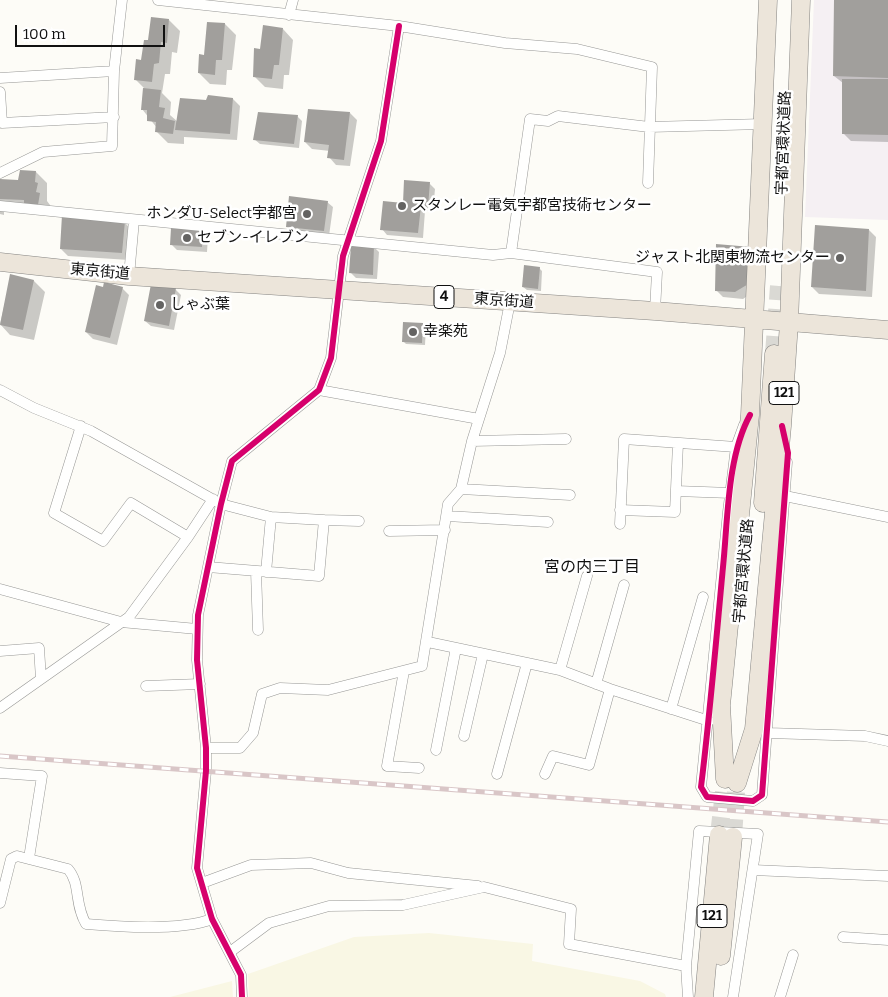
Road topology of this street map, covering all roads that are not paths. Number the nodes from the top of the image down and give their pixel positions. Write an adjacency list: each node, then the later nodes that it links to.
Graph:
1 (122, 0): 10 (street)
2 (158, 0): 8 (street)
3 (293, 0): 8 (street)
4 (768, 0): 14 (highway, 121)
5 (779, 0): 6 (highway, 宇都宮環状道路)
6 (791, 0)
7 (801, 0): 28 (highway, 121)
8 (289, 15): 9 (street)
9 (400, 26): 15 (street); 20 (street)
10 (114, 71): 11 (street); 13 (street)
11 (0, 78)
12 (0, 92): 13 (street)
13 (114, 117): 16 (street)
14 (763, 124): 15 (street); 27 (highway, 121)
15 (649, 127): 17 (street); 21 (street)
16 (0, 174)
17 (648, 183)
18 (0, 206): 19 (street)
19 (134, 220): 20 (street); 23 (street)
20 (348, 241): 21 (street); 24 (street)
21 (511, 253): 26 (street)
22 (0, 262): 23 (highway, 東京街道 / 4)
23 (129, 276): 24 (highway, 東京街道 / 4)
24 (338, 289): 25 (highway, 東京街道 / 4); 32 (street)
25 (510, 302): 26 (highway, 東京街道 / 4); 34 (street)
26 (655, 311): 27 (highway, 東京街道 / 4)
27 (755, 319): 28 (highway, 東京街道 / 4); 33 (highway, 121)
28 (789, 322): 29 (highway, 東京街道 / 4); 36 (highway, 121)
29 (888, 330)
30 (769, 352): 91 (highway, 宇都宮環状道路 / 121)
31 (0, 390): 35 (street)
32 (319, 390): 34 (street); 46 (street)
33 (750, 414): 40 (street); 91 (highway, 121)
34 (479, 419): 38 (street)
35 (81, 426): 46 (street); 57 (street)
36 (782, 426): 45 (street); 91 (highway, 121)
37 (566, 439): 38 (street)
38 (472, 441): 41 (street)
39 (678, 443): 40 (street); 42 (street); 47 (street)
40 (736, 447): 43 (street)
41 (461, 489): 44 (street); 48 (street)
42 (676, 491): 43 (street); 47 (street)
43 (731, 492): 81 (street)
44 (570, 495)
45 (785, 496): 50 (street); 82 (street)
46 (216, 501): 49 (street); 57 (street); 58 (street)
47 (620, 510): 54 (street)
48 (447, 516): 53 (street); 55 (street)
49 (270, 517): 51 (street); 59 (street)
50 (888, 517)
51 (324, 520): 52 (street); 59 (street)
52 (359, 521)
53 (548, 522)
54 (620, 524)
55 (445, 530): 56 (street); 67 (street)
56 (389, 531)
57 (188, 537): 64 (street)
58 (208, 567): 59 (street); 65 (street)
59 (261, 571): 66 (street)
60 (588, 576): 72 (street)
61 (624, 585): 76 (street)
62 (0, 589): 64 (street)
63 (703, 597): 80 (street)
64 (121, 622): 65 (street); 74 (street)
65 (197, 629): 75 (street)
66 (258, 630)
67 (428, 642): 68 (street); 73 (street)
68 (456, 648): 70 (street); 86 (street)
69 (0, 651): 74 (street)
70 (483, 654): 71 (street); 83 (street)
71 (527, 663): 72 (street); 89 (street)
72 (560, 670): 76 (street)
73 (404, 671): 85 (street); 87 (street)
74 (40, 679): 79 (street)
75 (200, 684): 77 (street); 85 (street)
76 (596, 684): 78 (street)
77 (146, 686)
78 (610, 689): 80 (street); 90 (street)
79 (0, 708)
80 (671, 709): 81 (street)
81 (709, 721): 82 (street)
82 (768, 733): 84 (street)
83 (464, 736)
84 (888, 740)
85 (206, 748): 95 (street)
86 (436, 750)
87 (419, 768)
88 (0, 773): 92 (street)
89 (497, 774)
90 (545, 774)
91 (731, 786)
92 (29, 858): 97 (street); 98 (street)
93 (752, 870): 94 (street); 103 (street); 108 (street)
94 (888, 876)
95 (202, 883): 96 (street); 98 (street)
96 (484, 887): 101 (street); 103 (street)
97 (0, 902)
98 (212, 919): 101 (street)
99 (843, 937): 100 (street)
100 (888, 940)
101 (230, 952): 104 (street)
102 (793, 955): 109 (street)
103 (686, 966): 105 (street)
104 (242, 997)
105 (688, 997)
106 (704, 997): 107 (highway, 121)
107 (717, 997)
108 (732, 997)
109 (780, 997)

